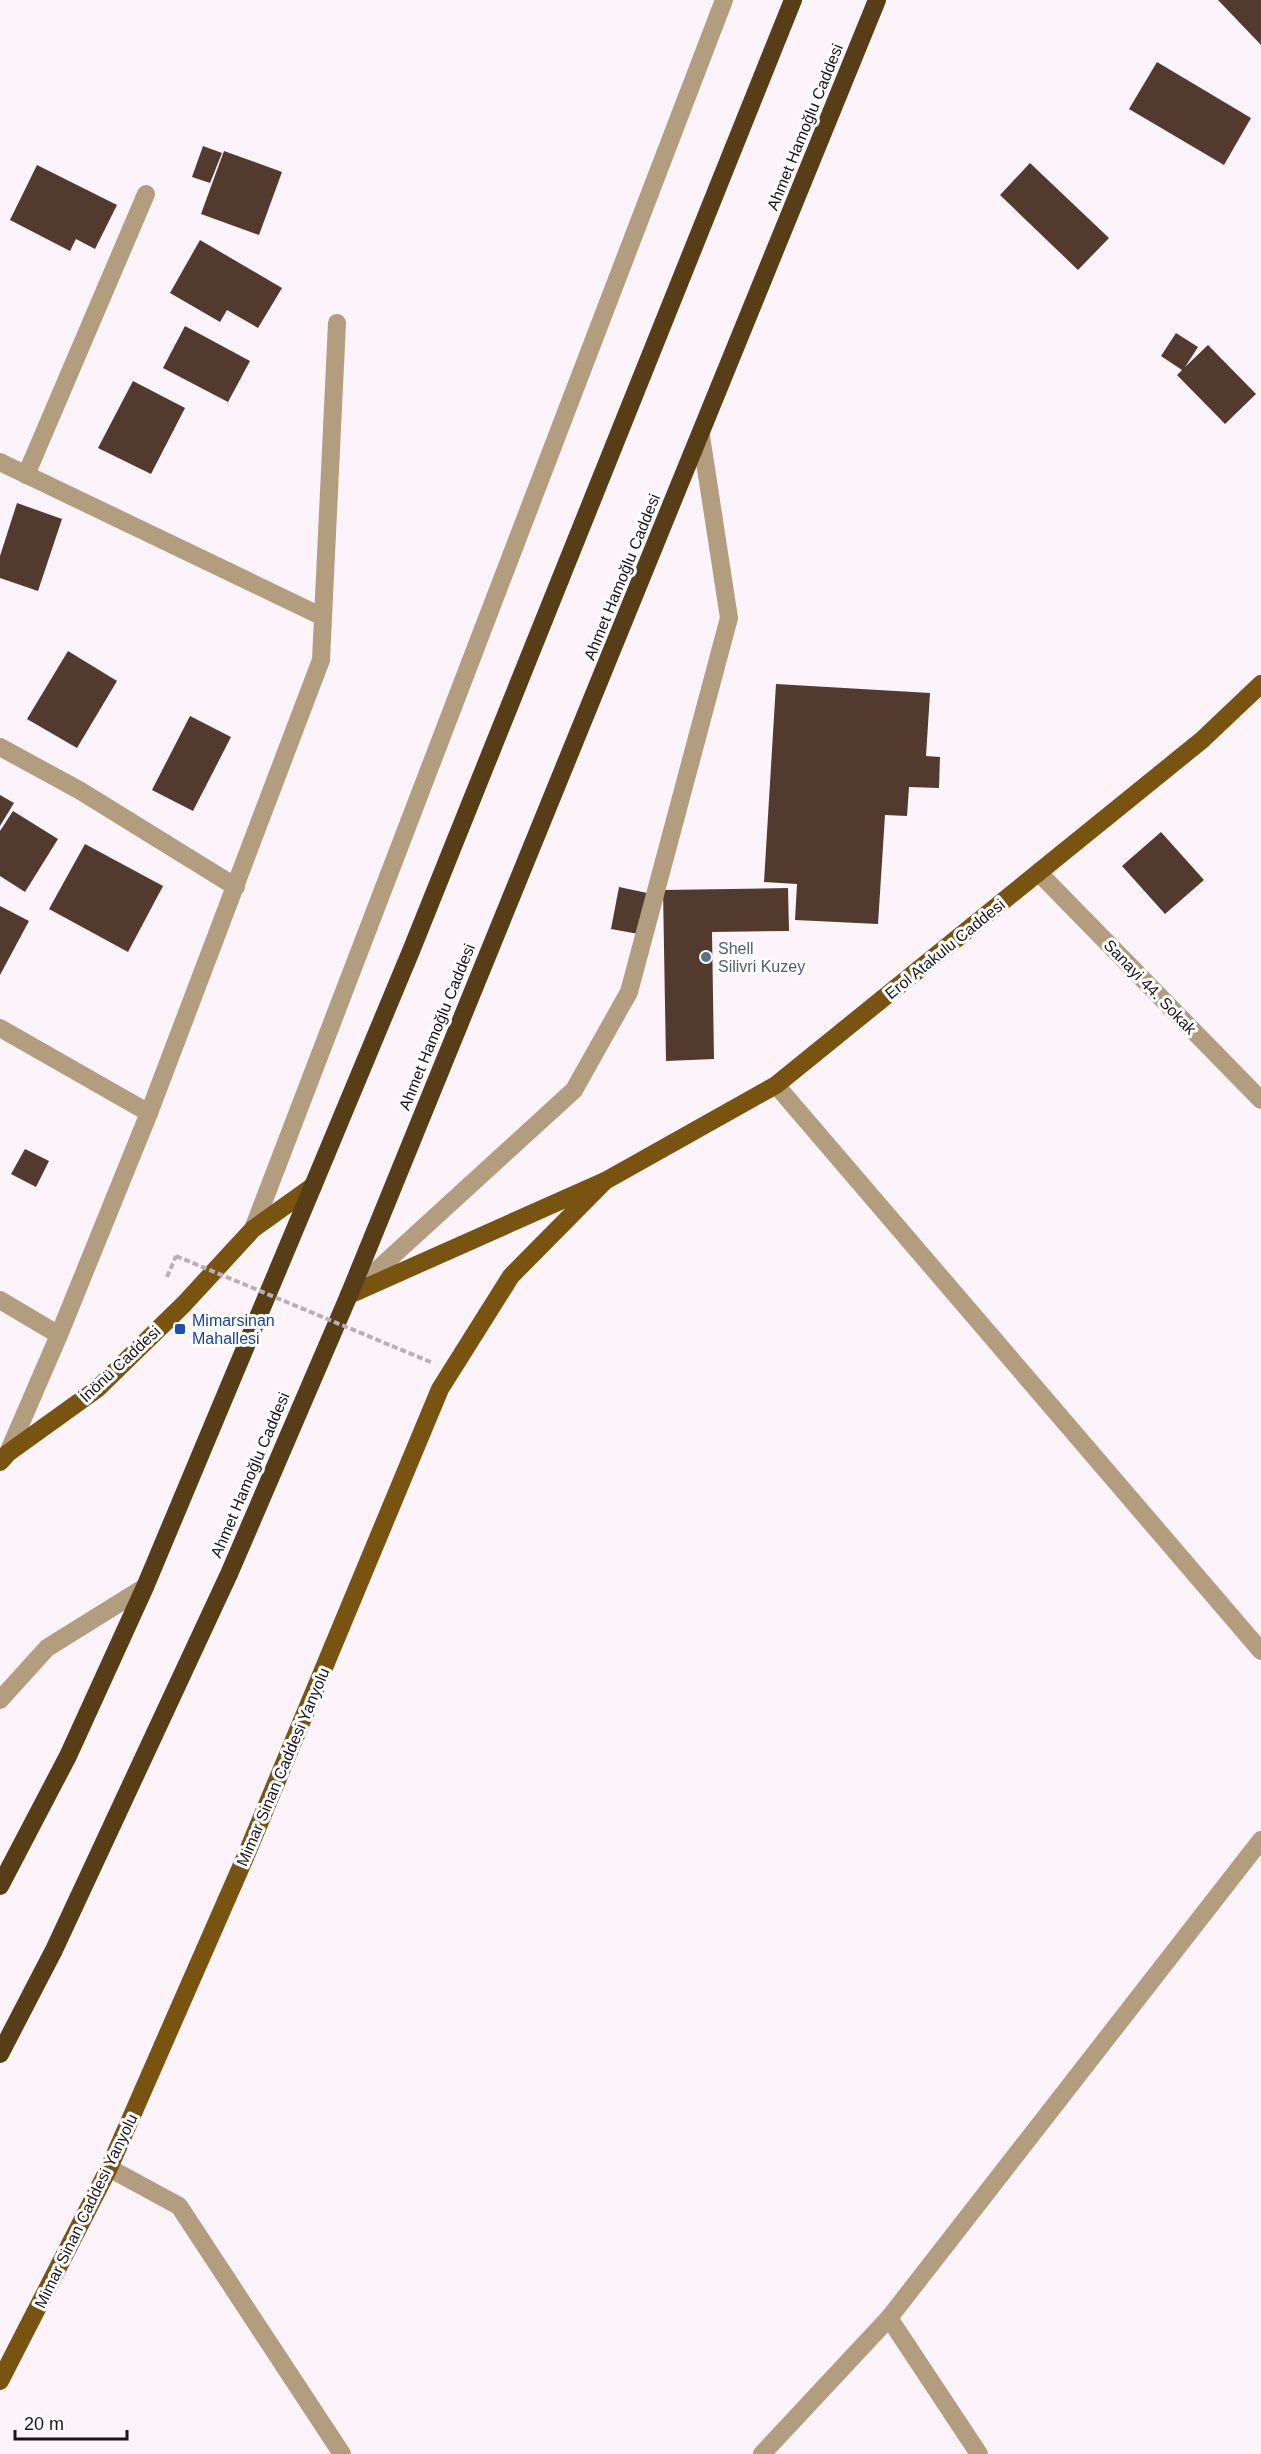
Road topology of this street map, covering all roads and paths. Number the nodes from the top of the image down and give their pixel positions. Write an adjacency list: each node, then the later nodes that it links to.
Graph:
1 (724, 0): 20 (street)
2 (793, 0): 19 (highway)
3 (877, 0): 6 (highway, Ahmet Hamoğlu Caddesi)
4 (146, 194): 8 (street)
5 (337, 323): 9 (street)
6 (701, 436): 22 (highway, Ahmet Hamoğlu Caddesi); 22 (street)
7 (0, 462): 8 (street)
8 (26, 475): 9 (street)
9 (323, 618): 13 (street)
10 (1261, 684): 12 (main road, Erol Atakulu Caddesi)
11 (0, 747): 13 (street)
12 (1039, 873): 15 (main road, Erol Atakulu Caddesi); 16 (street, Sanayi 44. Sokak)
13 (236, 887): 17 (street)
14 (0, 1028): 17 (street)
15 (776, 1085): 18 (main road, Erol Atakulu Caddesi); 28 (street)
16 (1261, 1100)
17 (149, 1113): 24 (street)
18 (605, 1181): 22 (main road); 33 (main road, Mimar Sinan Caddesi Yanyolu)
19 (313, 1186): 20 (main road, İnönü Caddesi); 27 (highway)
20 (253, 1229): 26 (main road, İnönü Caddesi)
21 (176, 1256): 25 (path, bridge)
22 (349, 1295): 32 (highway, Ahmet Hamoğlu Caddesi)
23 (0, 1300): 24 (street)
24 (59, 1335): 26 (street)
25 (433, 1363)
26 (4, 1457)
27 (145, 1587): 29 (street); 31 (highway)
28 (1261, 1651)
29 (0, 1700)
30 (1261, 1840): 34 (street)
31 (0, 1886)
32 (0, 2054)
33 (109, 2168): 35 (main road, Mimar Sinan Caddesi Yanyolu); 36 (street)
34 (889, 2318): 37 (street); 38 (street)
35 (0, 2381)
36 (342, 2454)
37 (762, 2454)
38 (979, 2454)

